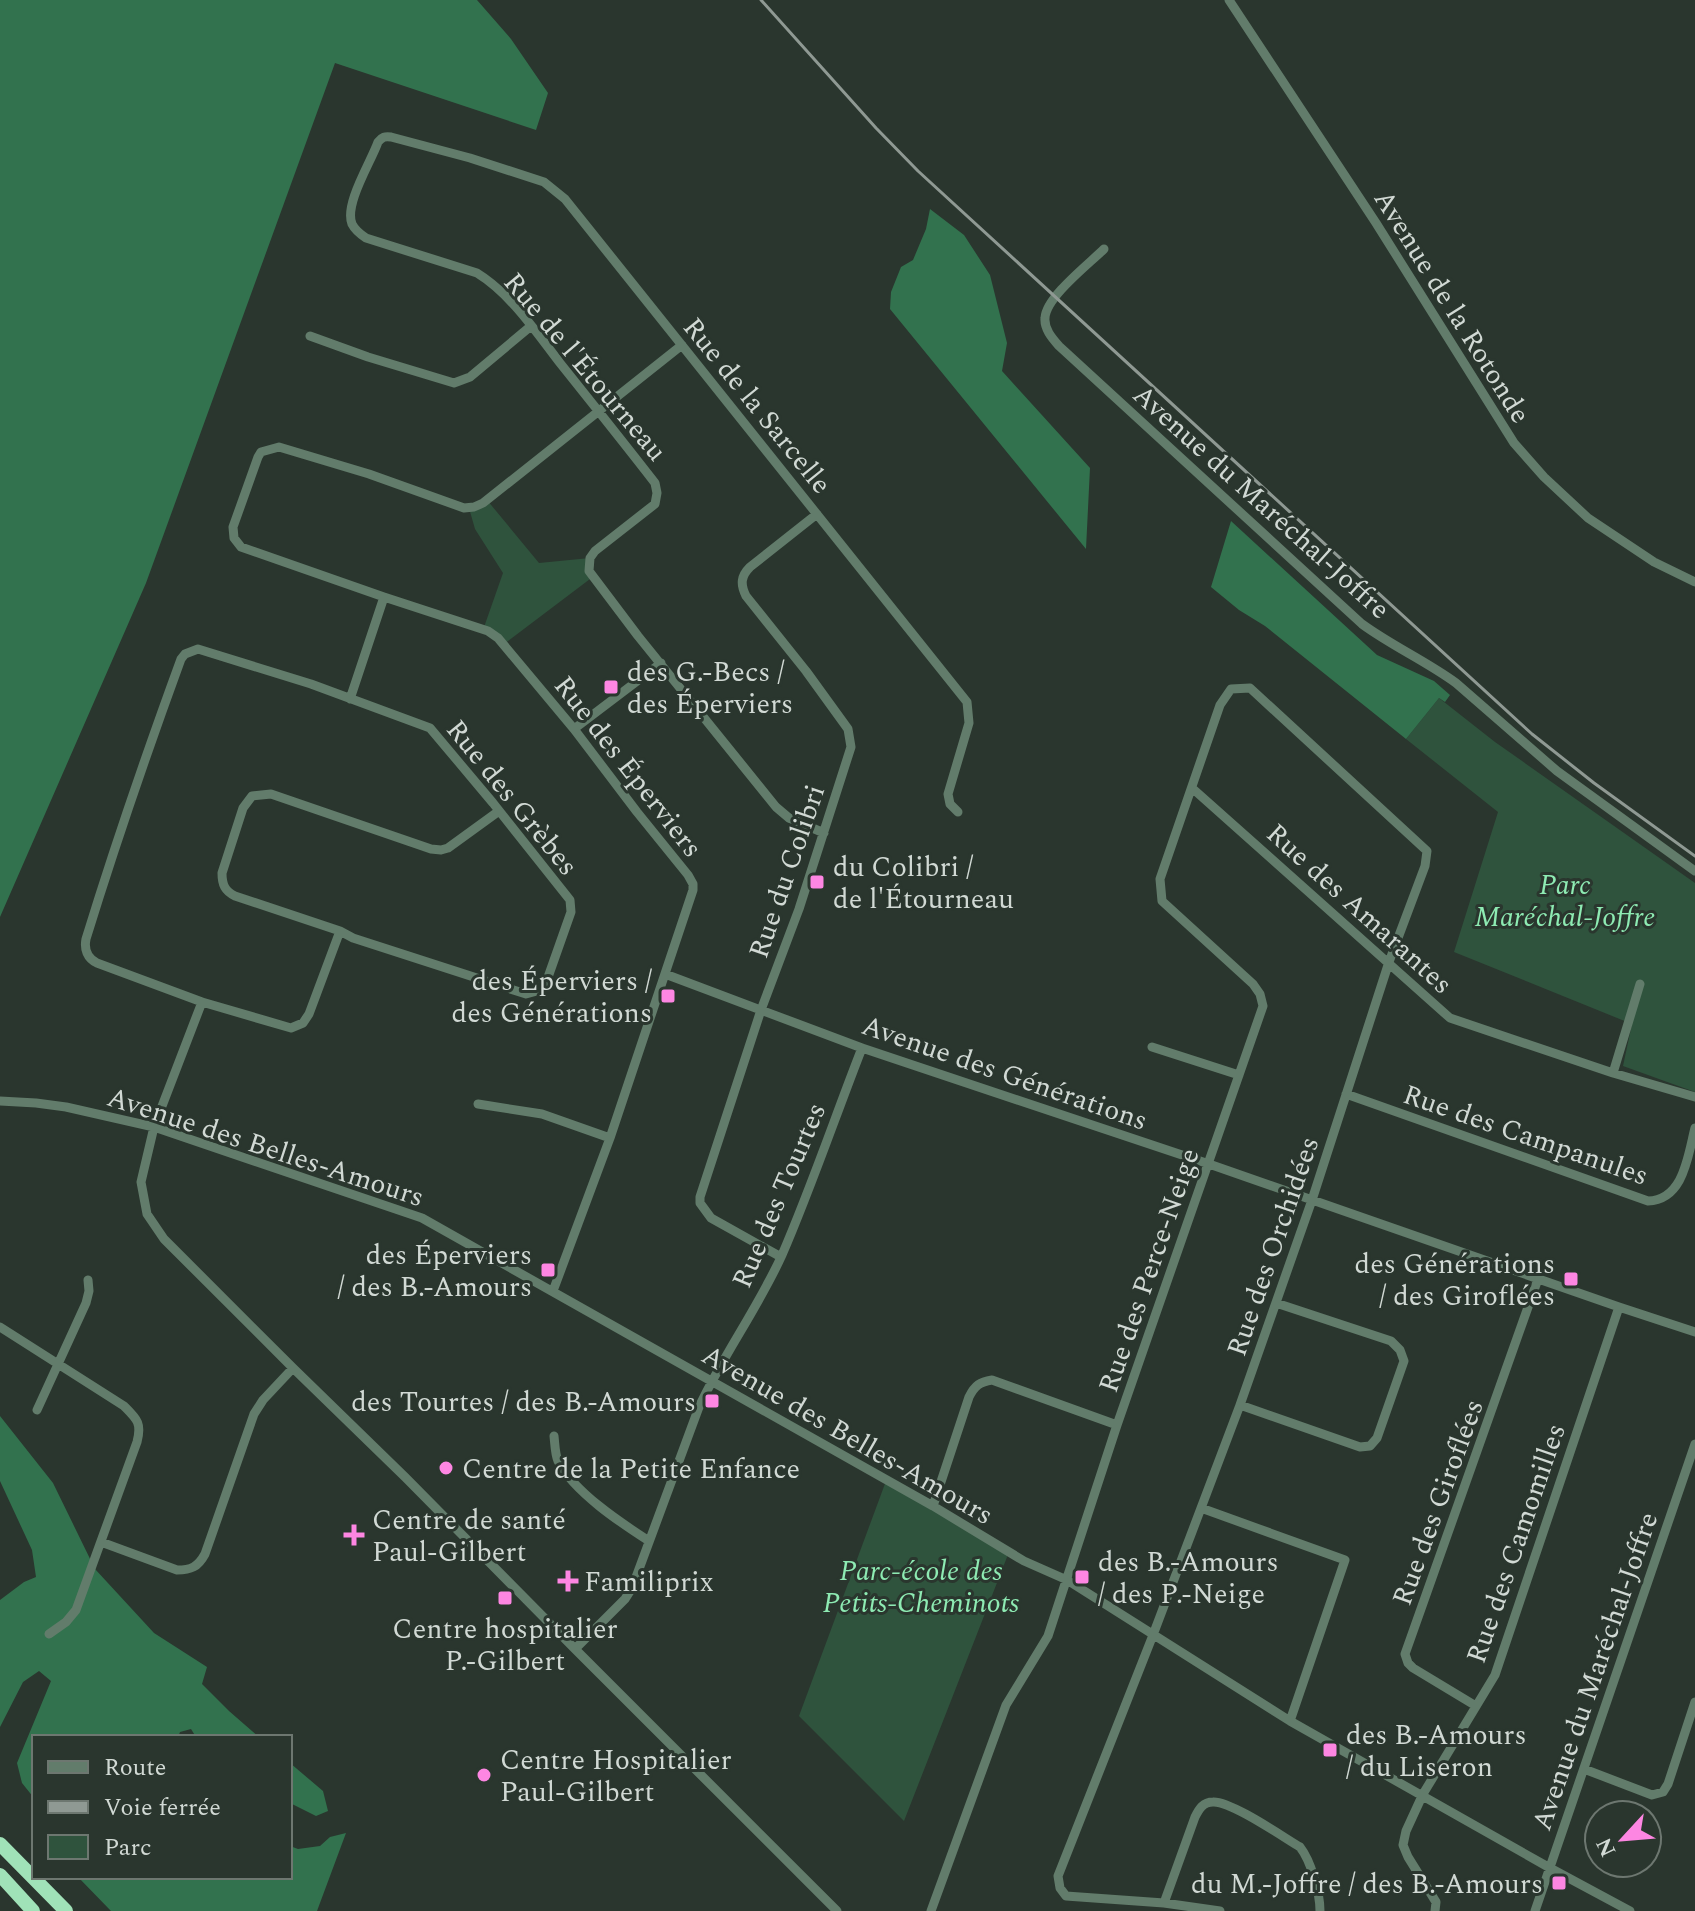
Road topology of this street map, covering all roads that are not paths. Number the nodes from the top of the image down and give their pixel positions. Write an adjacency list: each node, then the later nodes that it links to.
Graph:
1 (1229, 0): 9 (street, Avenue de la Rotonde)
2 (381, 139): 4 (street, Rue de l'Étourneau); 6 (street, Rue de la Sarcelle)
3 (1104, 249): 19 (street, Avenue du Maréchal-Joffre)
4 (531, 326): 5 (street); 7 (street, Rue de l'Étourneau)
5 (310, 336)
6 (682, 345): 7 (street); 8 (street, Rue de la Sarcelle)
7 (598, 411): 10 (street, Rue des Éperviers); 11 (street, Rue de l'Étourneau)
8 (817, 514): 17 (street, Rue de la Sarcelle); 18 (street, Rue du Colibri)
9 (1695, 582)
10 (384, 597): 13 (street); 14 (street, Rue des Éperviers)
11 (661, 663): 14 (street); 18 (street, Rue de l'Étourneau)
12 (1250, 688): 15 (street, Rue des Perce-Neige); 21 (street, Rue des Orchidées)
13 (350, 699): 16 (street, Rue des Grèbes); 24 (street, Rue des Grèbes)
14 (574, 729): 22 (street, Rue des Éperviers)
15 (1192, 788): 21 (street, Rue des Amarantes); 29 (street, Rue des Perce-Neige)
16 (499, 811): 20 (street, Rue des Grèbes); 20 (street)
17 (958, 812)
18 (824, 833): 25 (street, Rue du Colibri)
19 (1695, 871)
20 (340, 931): 24 (street, Rue des Grèbes)
21 (1389, 962): 28 (street, Rue des Amarantes); 30 (street, Rue des Orchidées)
22 (665, 974): 25 (street, Avenue des Générations); 36 (street, Rue des Éperviers)
23 (1640, 984): 28 (street)
24 (202, 1002): 34 (street)
25 (761, 1010): 27 (street, Avenue des Générations); 39 (street, Rue du Colibri)
26 (1152, 1047): 29 (street)
27 (862, 1048): 37 (street, Avenue des Générations); 39 (street, Rue des Tourtes)
28 (1613, 1073): 31 (street, Rue des Amarantes)
29 (1239, 1075): 37 (street, Rue des Perce-Neige)
30 (1346, 1094): 35 (street, Rue des Campanules); 38 (street, Rue des Orchidées)
31 (1695, 1097)
32 (0, 1101): 34 (street, Avenue des Belles-Amours)
33 (478, 1104): 36 (street)
34 (154, 1127): 42 (street, Avenue des Belles-Amours); 48 (street)
35 (1695, 1128)
36 (610, 1138): 42 (street, Rue des Éperviers)
37 (1209, 1164): 38 (street, Avenue des Générations); 52 (street, Rue des Perce-Neige)
38 (1312, 1200): 40 (street, Avenue des Générations); 43 (street, Rue des Orchidées)
39 (781, 1257): 49 (street, Rue des Tourtes)
40 (1538, 1279): 44 (street, Avenue des Générations); 64 (street, Rue des Giroflées)
41 (88, 1280): 47 (street)
42 (553, 1291): 49 (street, Avenue des Belles-Amours)
43 (1276, 1303): 50 (street, Rue des Orchidées); 50 (street)
44 (1619, 1307): 46 (street, Avenue des Générations); 64 (street, Rue des Camomilles)
45 (0, 1327): 47 (street)
46 (1695, 1332)
47 (58, 1364): 51 (street); 58 (street)
48 (293, 1368): 58 (street); 62 (street)
49 (711, 1381): 55 (street, Avenue des Belles-Amours); 57 (street, Rue des Tourtes)
50 (1240, 1405): 56 (street, Rue des Orchidées)
51 (37, 1410)
52 (1117, 1425): 55 (street); 59 (street, Rue des Perce-Neige)
53 (554, 1436): 57 (street)
54 (1695, 1444): 66 (street, Avenue du Maréchal-Joffre)
55 (933, 1506): 59 (street, Avenue des Belles-Amours)
56 (1201, 1508): 61 (street, Rue des Orchidées); 65 (street)
57 (649, 1541): 62 (street, Rue des Tourtes)
58 (101, 1542): 60 (street)
59 (1067, 1580): 61 (street, Avenue des Belles-Amours); 77 (street, Rue des Perce-Neige)
60 (49, 1634)
61 (1153, 1635): 65 (street, Avenue des Belles-Amours); 73 (street, Rue des Orchidées)
62 (575, 1649): 76 (street)
63 (1695, 1702): 66 (street)
64 (1476, 1706): 67 (street, Rue des Camomilles)
65 (1290, 1721): 67 (street, Avenue des Belles-Amours)
66 (1584, 1769): 69 (street, Avenue du Maréchal-Joffre)
67 (1423, 1794): 69 (street, Avenue des Belles-Amours); 80 (street, Rue des Camomilles)
68 (0, 1844): 71 (highway)
69 (1550, 1868): 81 (street, Avenue du Maréchal-Joffre); 82 (street, Avenue des Belles-Amours)
70 (0, 1875): 74 (highway)
71 (32, 1876)
72 (34, 1879): 75 (highway)
73 (1164, 1903): 78 (street); 79 (street)
74 (33, 1911)
75 (66, 1911)
76 (837, 1911)
77 (931, 1911)
78 (1220, 1911)
79 (1320, 1911)
80 (1435, 1911)
81 (1535, 1911)
82 (1630, 1911)

